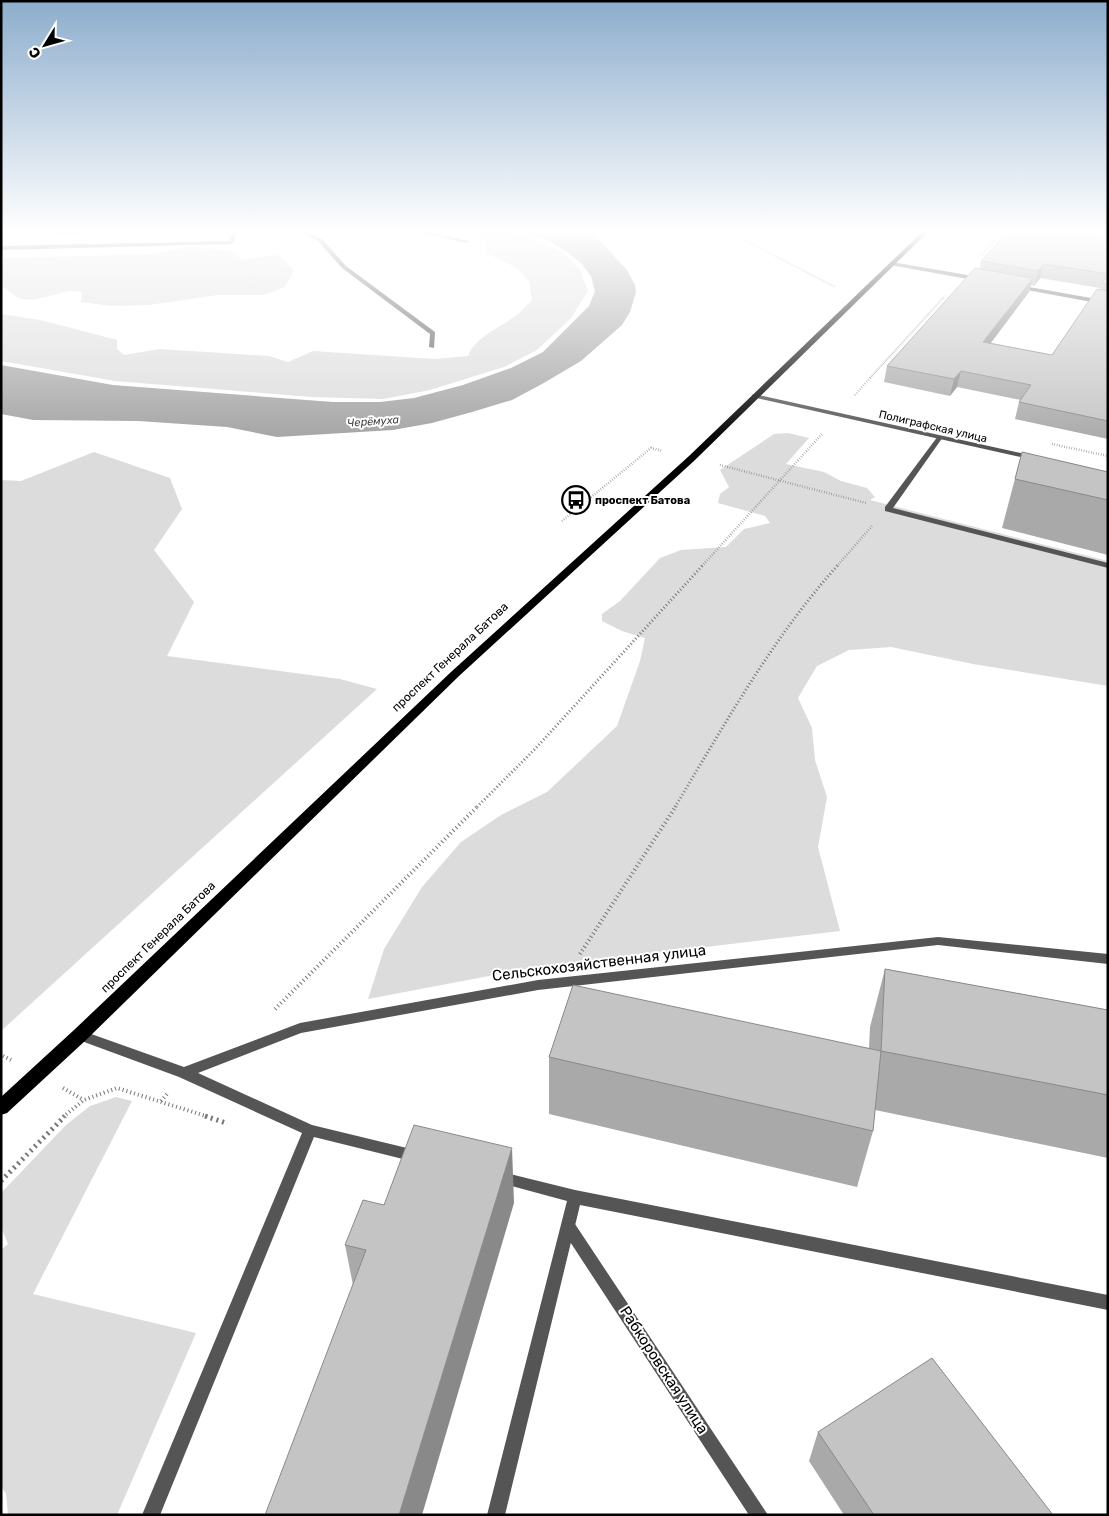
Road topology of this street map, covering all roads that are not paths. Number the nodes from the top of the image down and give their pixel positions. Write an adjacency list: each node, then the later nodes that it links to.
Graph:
1 (392, 303): 3 (street)
2 (851, 303): 4 (main road, проспект Генерала Батова)
3 (432, 347)
4 (754, 396): 5 (street, Полиграфская улица); 9 (main road, проспект Генерала Батова)
5 (940, 437): 6 (street, Полиграфская улица); 7 (street)
6 (1043, 460)
7 (1108, 566)
8 (1108, 959): 10 (street, Сельскохозяйственная улица)
9 (80, 1035): 10 (street); 11 (main road, проспект Генерала Батова)
10 (184, 1073): 12 (street)
11 (1, 1108)
12 (310, 1130): 13 (street); 18 (street)
13 (425, 1159)
14 (491, 1176): 15 (street)
15 (576, 1197): 16 (street); 17 (street)
16 (568, 1226): 19 (street); 20 (street, Рабкоровская улица)
17 (1108, 1303)
18 (151, 1515)
19 (496, 1515)
20 (759, 1515)

